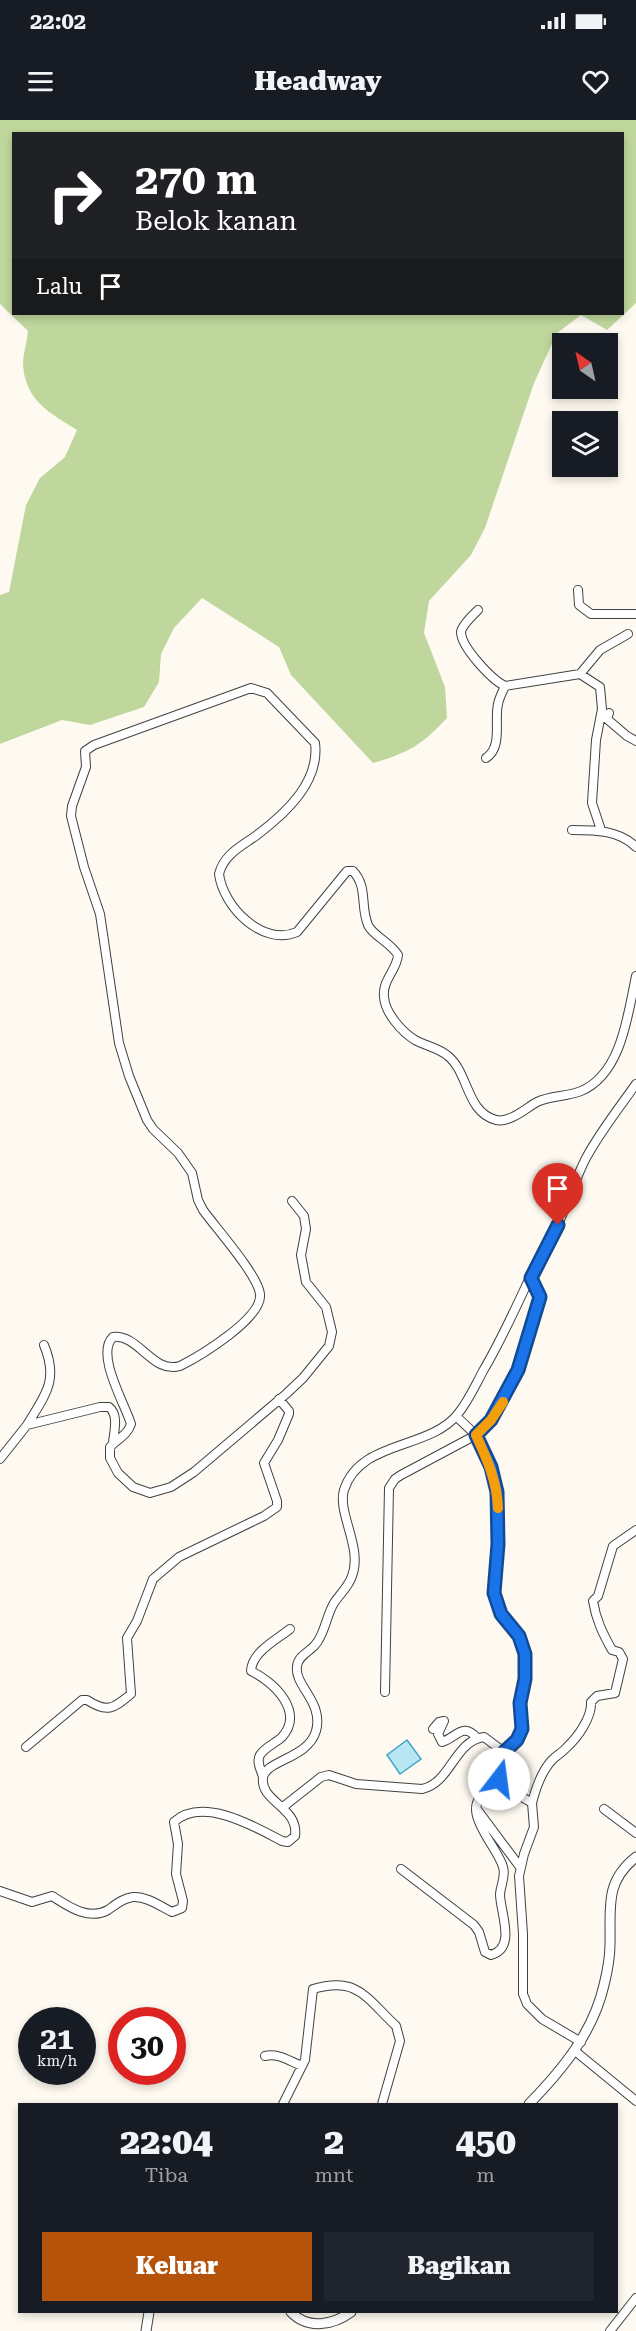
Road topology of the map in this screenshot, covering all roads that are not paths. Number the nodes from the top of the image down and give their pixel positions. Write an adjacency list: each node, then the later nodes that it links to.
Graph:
1 (578, 590): 3 (street)
2 (478, 610): 6 (street)
3 (636, 614)
4 (628, 634): 5 (street)
5 (580, 674): 6 (street); 11 (street)
6 (505, 686): 9 (street)
7 (609, 714): 8 (street)
8 (636, 741)
9 (486, 758)
10 (572, 830): 11 (street)
11 (601, 830): 12 (street)
12 (636, 847)
13 (636, 976): 22 (street)
14 (636, 1084): 16 (street)
15 (292, 1201): 18 (street)
16 (531, 1278): 19 (street); 21 (street)
17 (44, 1345): 20 (street)
18 (279, 1399): 22 (street); 29 (street)
19 (456, 1416): 21 (street); 31 (street)
20 (27, 1425): 22 (street); 23 (street)
21 (476, 1435): 26 (street); 30 (street)
22 (113, 1443)
23 (0, 1459)
24 (636, 1530): 33 (street)
25 (290, 1629): 31 (street)
26 (385, 1692)
27 (433, 1729): 28 (street)
28 (477, 1738): 30 (street); 34 (street)
29 (26, 1748)
30 (504, 1752): 32 (street)
31 (263, 1777): 34 (street)
32 (497, 1791): 33 (street); 35 (street)
33 (532, 1803): 39 (street)
34 (283, 1807): 41 (street)
35 (476, 1808): 39 (street); 40 (street)
36 (604, 1809): 37 (street)
37 (636, 1833)
38 (636, 1857): 42 (street)
39 (520, 1866): 42 (street)
40 (401, 1869)
41 (0, 1891)
42 (578, 2047): 45 (street); 48 (street)
43 (266, 2056): 44 (street)
44 (302, 2066): 46 (street); 47 (street)
45 (636, 2101)
46 (284, 2103)
47 (382, 2103)
48 (530, 2103)
49 (636, 2298): 54 (street)
50 (149, 2313): 53 (street)
51 (292, 2313): 52 (street)
52 (349, 2313)
53 (146, 2331)
54 (610, 2331)

